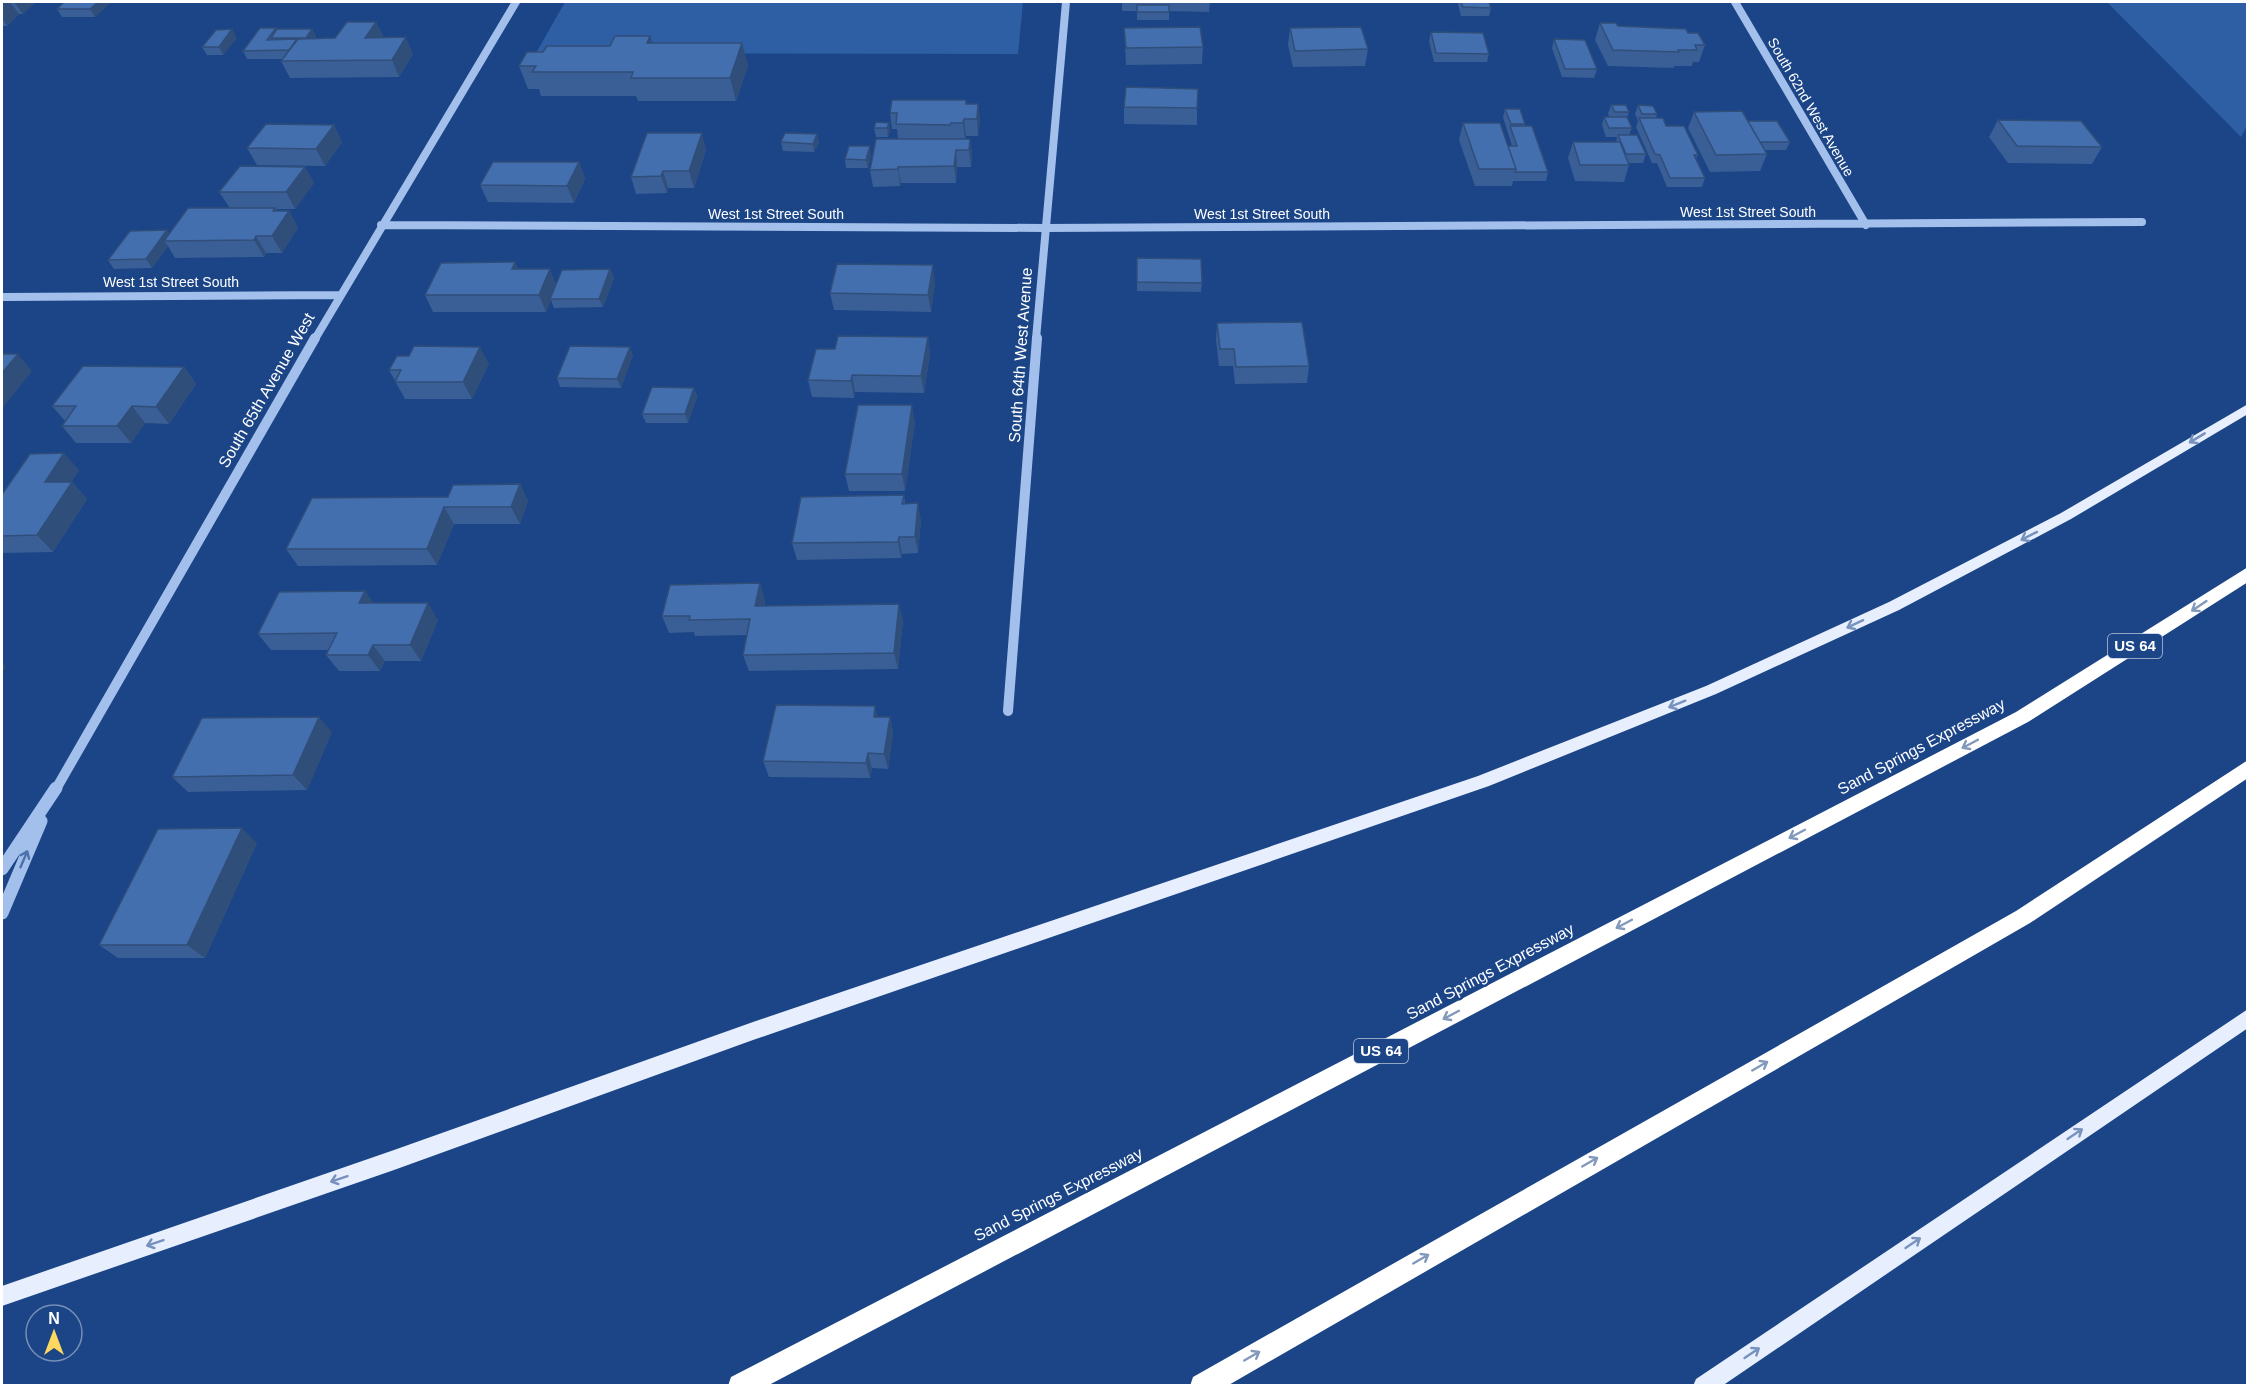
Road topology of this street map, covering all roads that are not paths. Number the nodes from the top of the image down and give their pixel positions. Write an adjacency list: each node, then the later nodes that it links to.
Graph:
1 (516, 2): 5 (street, South 65th Avenue West)
2 (1066, 2): 7 (street, South 64th West Avenue)
3 (1735, 2): 6 (street, South 62nd West Avenue)
4 (2142, 222): 6 (street, West 1st Street South)
5 (381, 225): 7 (street, West 1st Street South); 8 (street, South 65th Avenue West)
6 (1866, 225): 7 (street, West 1st Street South)
7 (1045, 228): 12 (street, South 64th West Avenue)
8 (340, 295): 9 (street, West 1st Street South); 14 (street, South 65th Avenue West)
9 (2, 297)
10 (2247, 408): 18 (main road, one-way to 18)
11 (2247, 573): 19 (highway, Sand Springs Expressway / US 64, one-way to 19)
12 (1008, 711)
13 (2247, 768): 20 (highway, one-way to 13)
14 (50, 799): 15 (street, South 65th Avenue West); 16 (street, South 65th Avenue West, one-way to 14)
15 (2, 870)
16 (2, 913)
17 (2247, 1017): 21 (main road, one-way to 17)
18 (2, 1296)
19 (740, 1386)
20 (1202, 1386)
21 (1703, 1386)

